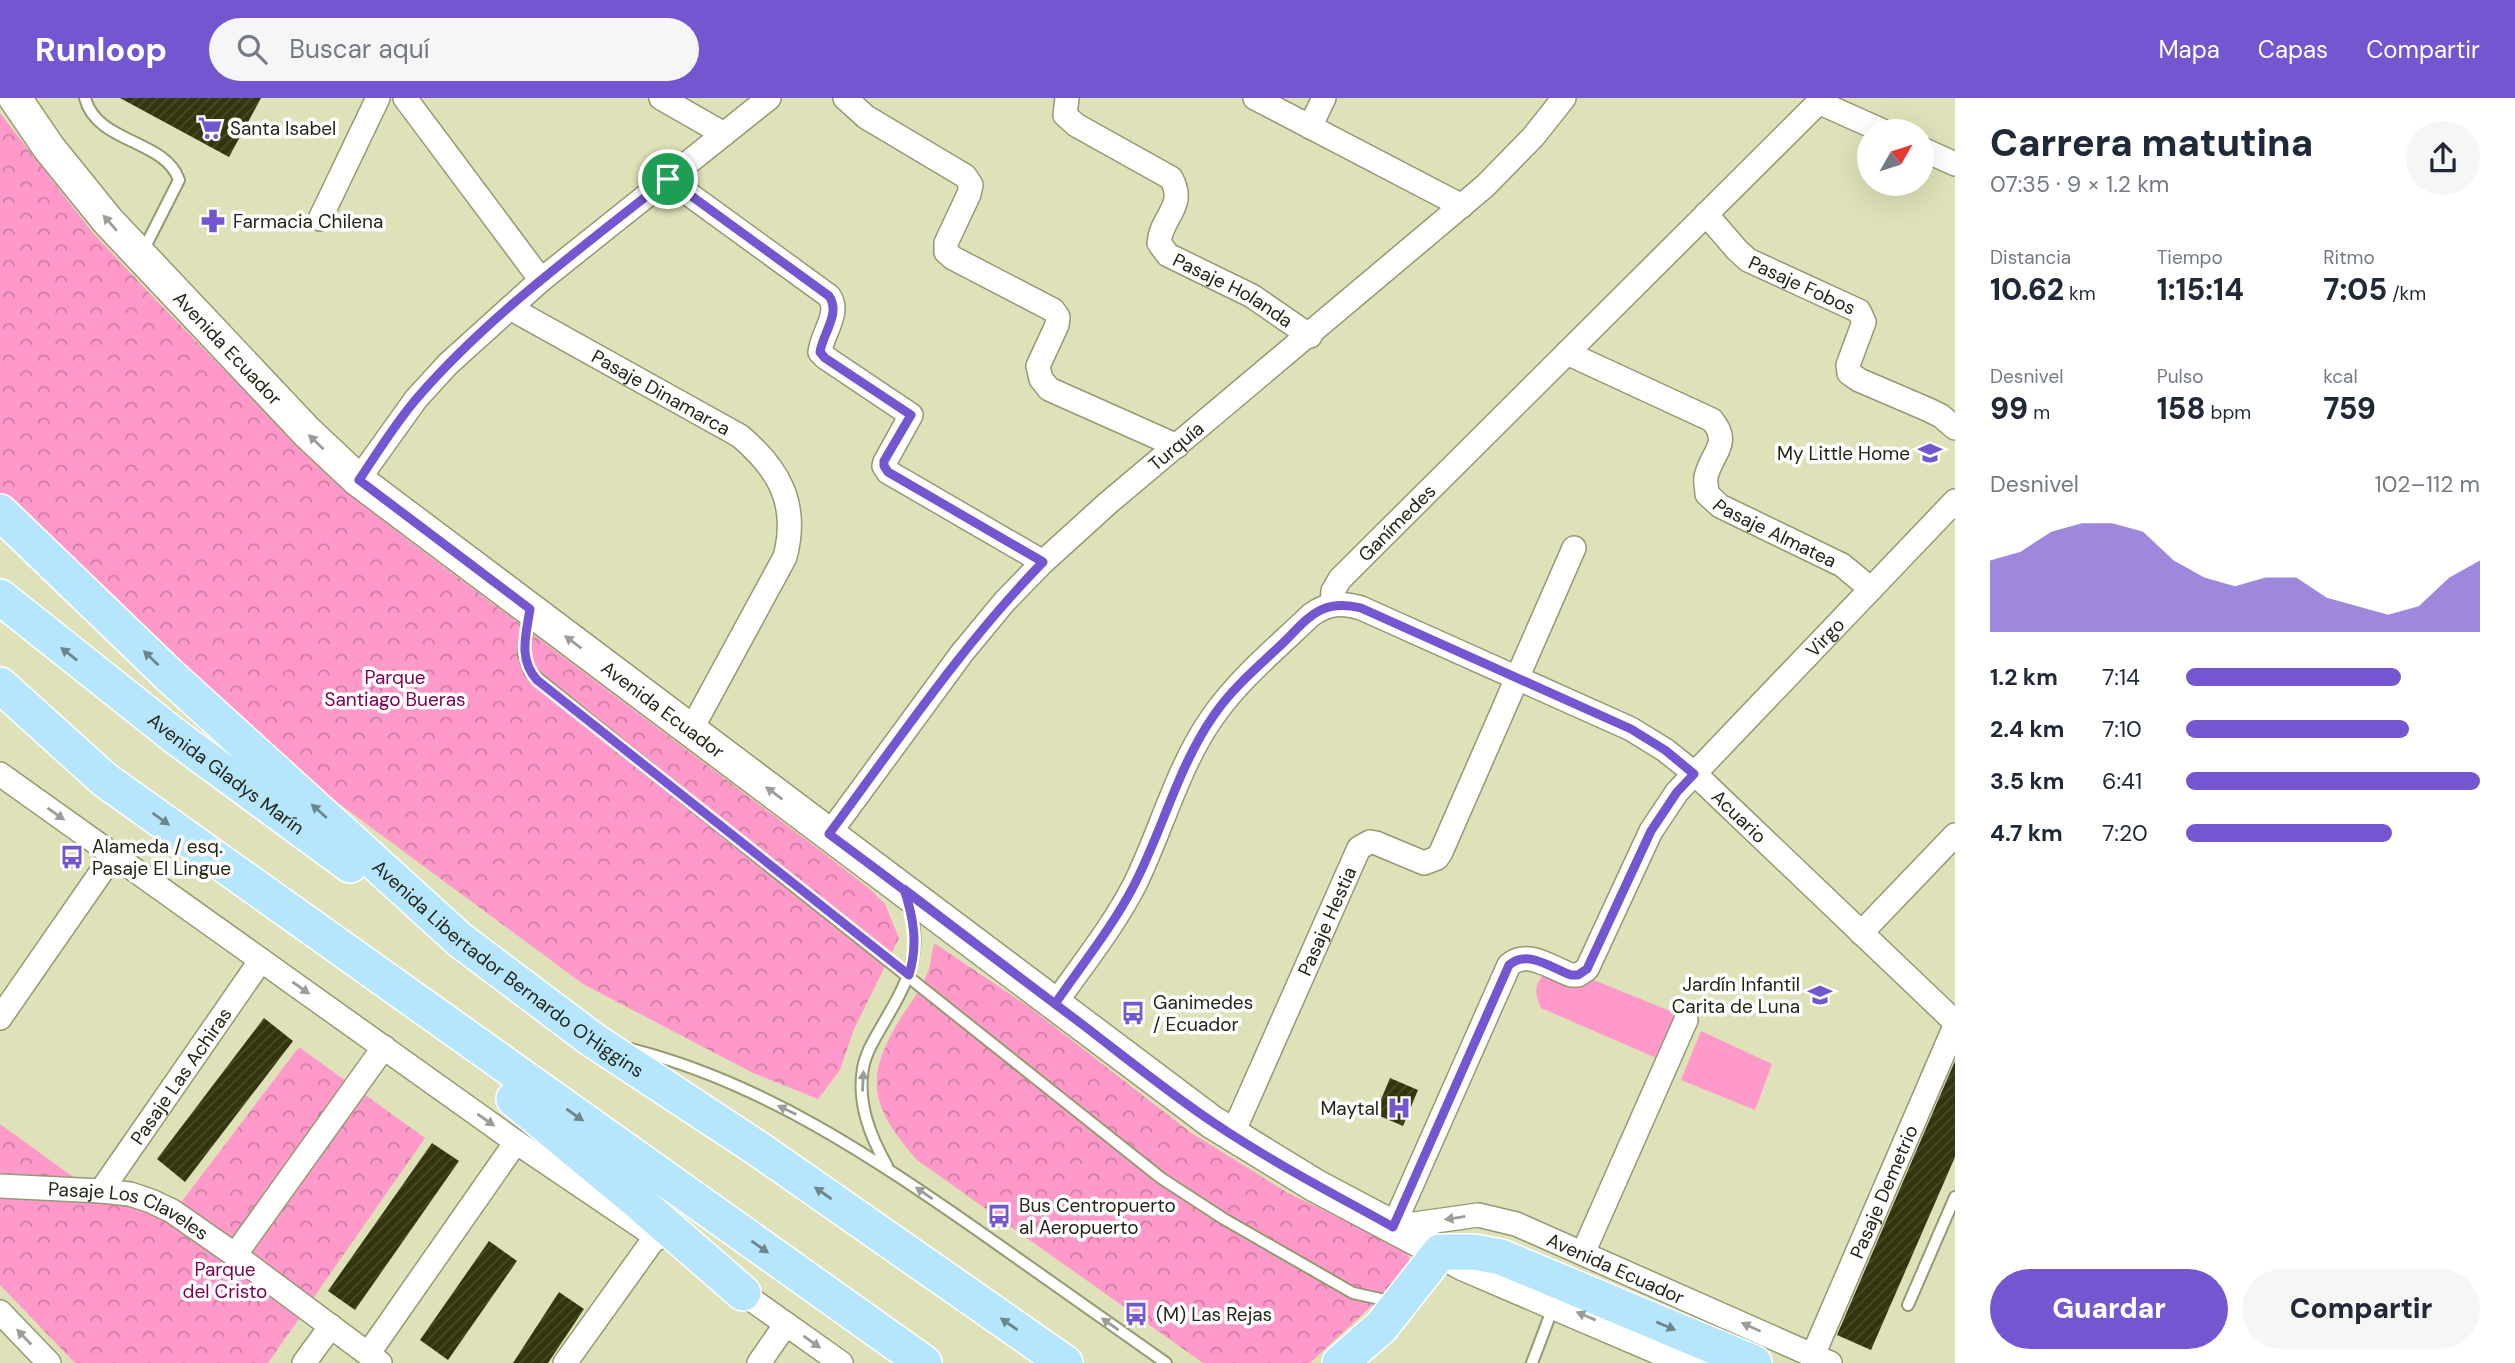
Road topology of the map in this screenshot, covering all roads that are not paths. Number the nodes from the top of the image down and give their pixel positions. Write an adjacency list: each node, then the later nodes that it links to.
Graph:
1 (15, 98): 22 (main road, Avenida Ecuador, one-way to 1)
2 (85, 98): 22 (lane)
3 (378, 98): 21 (street)
4 (405, 98): 23 (street)
5 (661, 98): 15 (street)
6 (769, 98): 15 (street)
7 (845, 98): 28 (street)
8 (1067, 98): 25 (street, Pasaje Holanda)
9 (1255, 98): 14 (street)
10 (1324, 98): 14 (street)
11 (1563, 98): 19 (street, Turquía)
12 (1821, 100): 13 (street); 20 (street, Ganímedes)
13 (1859, 119)
14 (1310, 127): 19 (street)
15 (724, 134): 18 (street)
16 (1934, 154): 17 (street)
17 (1955, 164)
18 (668, 179): 23 (street); 33 (street)
19 (1462, 206): 25 (street, Turquía)
20 (1706, 214): 26 (street, Ganímedes); 27 (street, Pasaje Fobos)
21 (320, 219)
22 (140, 256): 29 (main road, Avenida Ecuador, one-way to 22)
23 (541, 280): 24 (street)
24 (510, 308): 29 (street); 41 (street, Pasaje Dinamarca)
25 (1310, 336): 28 (street, Turquía)
26 (1567, 353): 34 (street, Pasaje Almatea); 36 (street, Ganímedes)
27 (1955, 428)
28 (1177, 446): 33 (street, Turquía)
29 (359, 480): 37 (main road, Avenida Ecuador)
30 (1955, 501): 34 (street, Virgo)
31 (0, 512): 50 (main road, Avenida Libertador Bernardo O'Higgins, one-way to 31)
32 (1574, 548): 38 (street)
33 (1043, 562): 45 (street, Turquía)
34 (1871, 589): 43 (street, Virgo)
35 (0, 597): 50 (main road, Avenida Gladys Marín, one-way to 35)
36 (1332, 604): 38 (street, Acuario); 54 (street)
37 (530, 609): 41 (main road, Avenida Ecuador, one-way to 37); 52 (lane)
38 (1517, 678): 43 (street, Acuario); 60 (street, Pasaje Hestia)
39 (0, 685): 44 (main road)
40 (0, 713): 44 (main road)
41 (691, 730): 45 (main road, Avenida Ecuador, one-way to 41)
42 (0, 774): 47 (street, one-way to 47)
43 (1694, 774): 49 (street, Acuario); 66 (street, Virgo)
44 (105, 779): 53 (main road, one-way to 53)
45 (829, 834): 48 (main road, Avenida Ecuador)
46 (1955, 835): 49 (street)
47 (113, 855): 51 (street); 55 (street)
48 (904, 889): 52 (lane); 54 (main road, Avenida Ecuador)
49 (1861, 933): 57 (street, Acuario)
50 (460, 940): 58 (main road, Avenida Libertador Bernardo O'Higgins)
51 (261, 960): 59 (street, one-way to 59); 64 (street, Pasaje Las Achiras)
52 (909, 975): 62 (lane, one-way to 52); 73 (lane)
53 (379, 976): 71 (main road); 85 (main road, one-way to 85)
54 (1055, 1004): 60 (main road, Avenida Ecuador)
55 (0, 1018)
56 (1686, 1020): 69 (street)
57 (1955, 1024): 79 (street, Pasaje Demetrio)
58 (593, 1040): 62 (lane, one-way to 58); 86 (main road, Avenida Libertador Bernardo O'Higgins, one-way to 58)
59 (384, 1047): 61 (street, one-way to 61); 70 (street)
60 (1232, 1135): 66 (main road, Avenida Ecuador)
61 (516, 1142): 67 (street); 78 (street)
62 (889, 1168): 87 (lane, one-way to 62)
63 (0, 1186): 64 (street, Pasaje Los Claveles)
64 (101, 1191): 70 (street, Pasaje Los Claveles)
65 (1955, 1197): 74 (lane)
66 (1393, 1227): 68 (main road, Avenida Ecuador); 69 (street, Avenida Ecuador, one-way to 66)
67 (656, 1236): 71 (street); 82 (street)
68 (1440, 1252): 72 (main road, Avenida Ecuador); 73 (main road); 91 (main road, Avenida Ecuador, one-way to 91)
69 (1583, 1253): 79 (street, Avenida Ecuador, one-way to 69)
70 (235, 1255): 77 (street, Pasaje Los Claveles)
71 (743, 1293): 76 (street)
72 (1555, 1303): 89 (lane); 90 (main road, Avenida Ecuador, one-way to 72)
73 (1400, 1304): 88 (main road)
74 (1908, 1305)
75 (0, 1312): 80 (street, one-way to 75)
76 (786, 1324): 83 (street); 84 (street, one-way to 84)
77 (331, 1326): 78 (street, Pasaje Los Claveles); 81 (street)
78 (374, 1359)
79 (1822, 1359)
80 (49, 1363)
81 (304, 1363)
82 (565, 1363)
83 (759, 1363)
84 (842, 1363)
85 (923, 1363)
86 (1065, 1363)
87 (1166, 1363)
88 (1340, 1363)
89 (1532, 1363)
90 (1694, 1363)
91 (1754, 1363)

